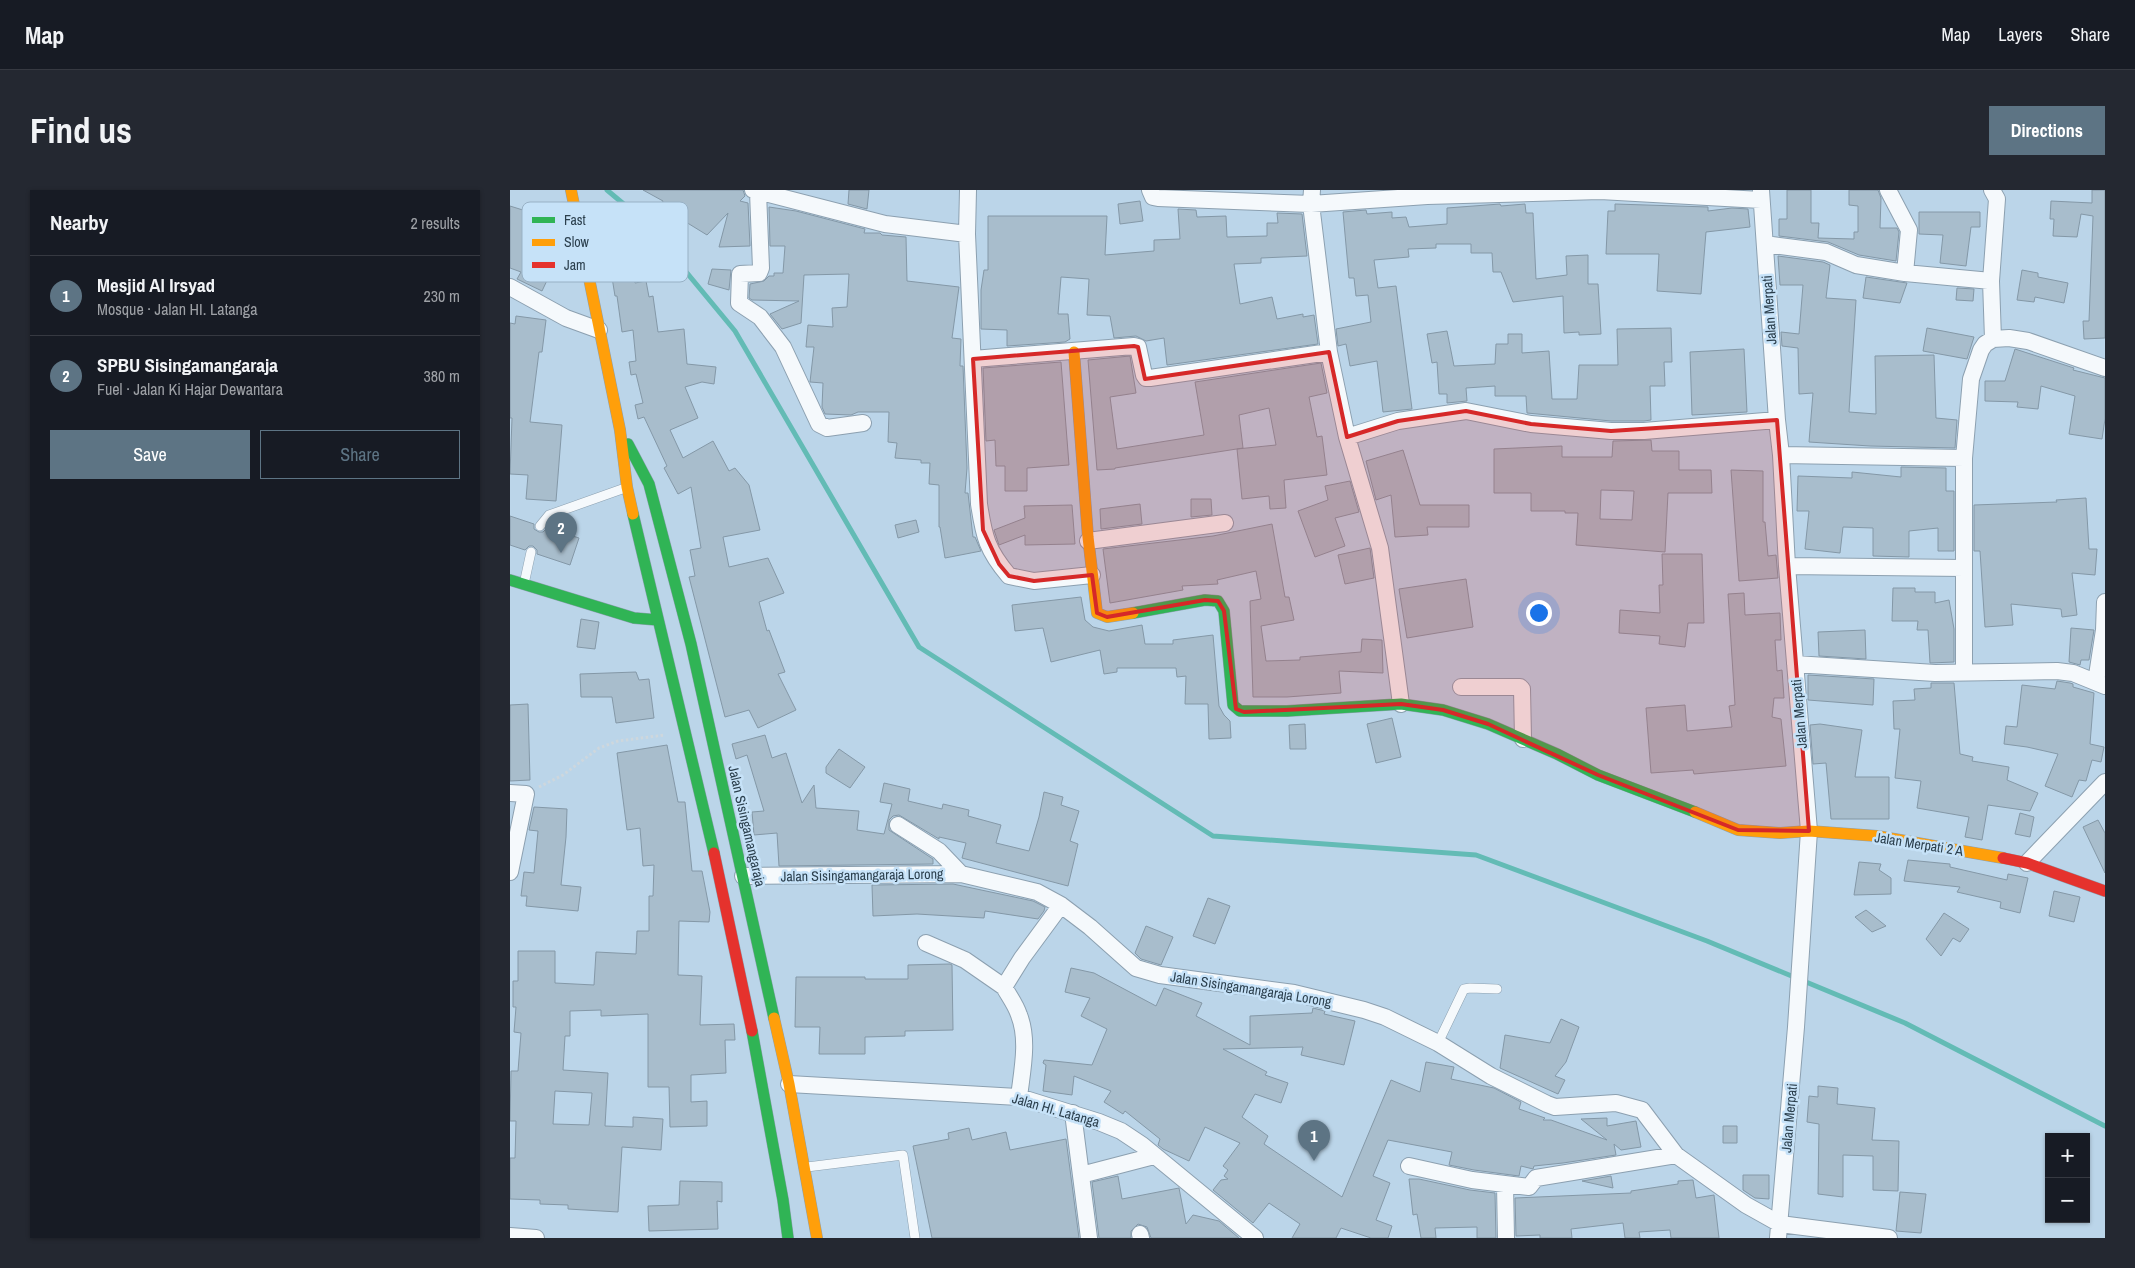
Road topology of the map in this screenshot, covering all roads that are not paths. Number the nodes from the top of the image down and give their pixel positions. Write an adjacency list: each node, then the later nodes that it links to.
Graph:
1 (968, 190): 10 (street)
2 (1150, 190): 9 (street)
3 (1588, 190): 7 (street); 8 (street)
4 (1888, 190): 12 (street)
5 (1992, 190): 13 (street)
6 (755, 191): 10 (street); 23 (street)
7 (1428, 193): 9 (street)
8 (1761, 195): 11 (street, Jalan Merpati)
9 (1311, 197): 19 (street)
10 (967, 234): 20 (street)
11 (1765, 244): 12 (street); 22 (street, Jalan Merpati)
12 (1905, 273): 13 (street)
13 (1991, 281): 17 (street)
14 (589, 282): 16 (main road, Jalan Sisingamangaraja)
15 (510, 287): 16 (street)
16 (599, 330): 24 (main road, Jalan Sisingamangaraja)
17 (1993, 339): 21 (street); 27 (street)
18 (1074, 352): 19 (street); 20 (street); 31 (main road)
19 (1330, 352): 25 (street)
20 (973, 359): 35 (street)
21 (2105, 368)
22 (1777, 420): 25 (street); 26 (street, Jalan Merpati)
23 (863, 422)
24 (620, 430): 28 (main road, Jalan Sisingamangaraja); 28 (main road, Jalan Sisingamangaraja)
25 (1347, 437): 44 (street)
26 (1782, 455): 27 (street); 33 (street, Jalan Merpati)
27 (1964, 458): 34 (street)
28 (638, 486): 30 (lane); 39 (main road, Jalan Sisingamangaraja); 53 (main road, Jalan Sisingamangaraja)
29 (1225, 523): 31 (street)
30 (540, 526)
31 (1088, 542): 35 (main road)
32 (531, 552): 37 (lane)
33 (1787, 566): 34 (street); 40 (street, Jalan Merpati)
34 (1964, 568): 41 (street)
35 (1092, 575): 44 (main road, Jalan Merpati 2 A)
36 (510, 580): 37 (main road)
37 (524, 584): 39 (main road)
38 (2105, 602): 42 (street)
39 (658, 620): 57 (main road, Jalan Sisingamangaraja)
40 (1795, 664): 41 (street); 49 (street, Jalan Merpati)
41 (1964, 672): 42 (street)
42 (2101, 684)
43 (1461, 688): 45 (street)
44 (1400, 704): 45 (main road, Jalan Merpati 2 A)
45 (1523, 739): 49 (main road, Jalan Merpati 2 A)
46 (2105, 782): 50 (street)
47 (518, 793): 51 (street)
48 (898, 825): 52 (street)
49 (1809, 831): 50 (main road, Jalan Merpati 2 A); 71 (street, Jalan Merpati)
50 (2027, 863): 54 (main road, Jalan Merpati 2 A)
51 (510, 872)
52 (961, 874): 53 (street, Jalan Sisingamangaraja Lorong); 55 (street, Jalan Sisingamangaraja Lorong)
53 (743, 876): 56 (main road, Jalan Sisingamangaraja)
54 (2105, 891)
55 (1061, 905): 59 (street); 61 (street, Jalan Sisingamangaraja Lorong)
56 (753, 917): 57 (main road); 62 (main road, Jalan Sisingamangaraja)
57 (727, 921): 74 (main road, Jalan Sisingamangaraja)
58 (926, 943): 59 (street)
59 (1004, 987): 63 (street)
60 (1497, 989): 61 (lane)
61 (1438, 1043): 65 (street, Jalan Sisingamangaraja Lorong)
62 (789, 1084): 63 (street, Jalan HI. Latanga); 68 (main road, Jalan Sisingamangaraja)
63 (1019, 1097): 64 (street, Jalan HI. Latanga)
64 (1073, 1113): 66 (street, Jalan HI. Latanga); 69 (street)
65 (1676, 1155): 70 (street); 71 (street, Jalan Sisingamangaraja Lorong)
66 (1154, 1156): 69 (street); 78 (street, Jalan HI. Latanga)
67 (1409, 1166): 70 (street)
68 (804, 1167): 75 (main road, Jalan Sisingamangaraja); 76 (lane)
69 (1081, 1175): 77 (street)
70 (1505, 1184): 79 (street)
71 (1779, 1231): 80 (street)
72 (510, 1236): 73 (street)
73 (536, 1238)
74 (788, 1238)
75 (817, 1238)
76 (915, 1238)
77 (1089, 1238)
78 (1255, 1238)
79 (1506, 1238)
80 (1890, 1238)

